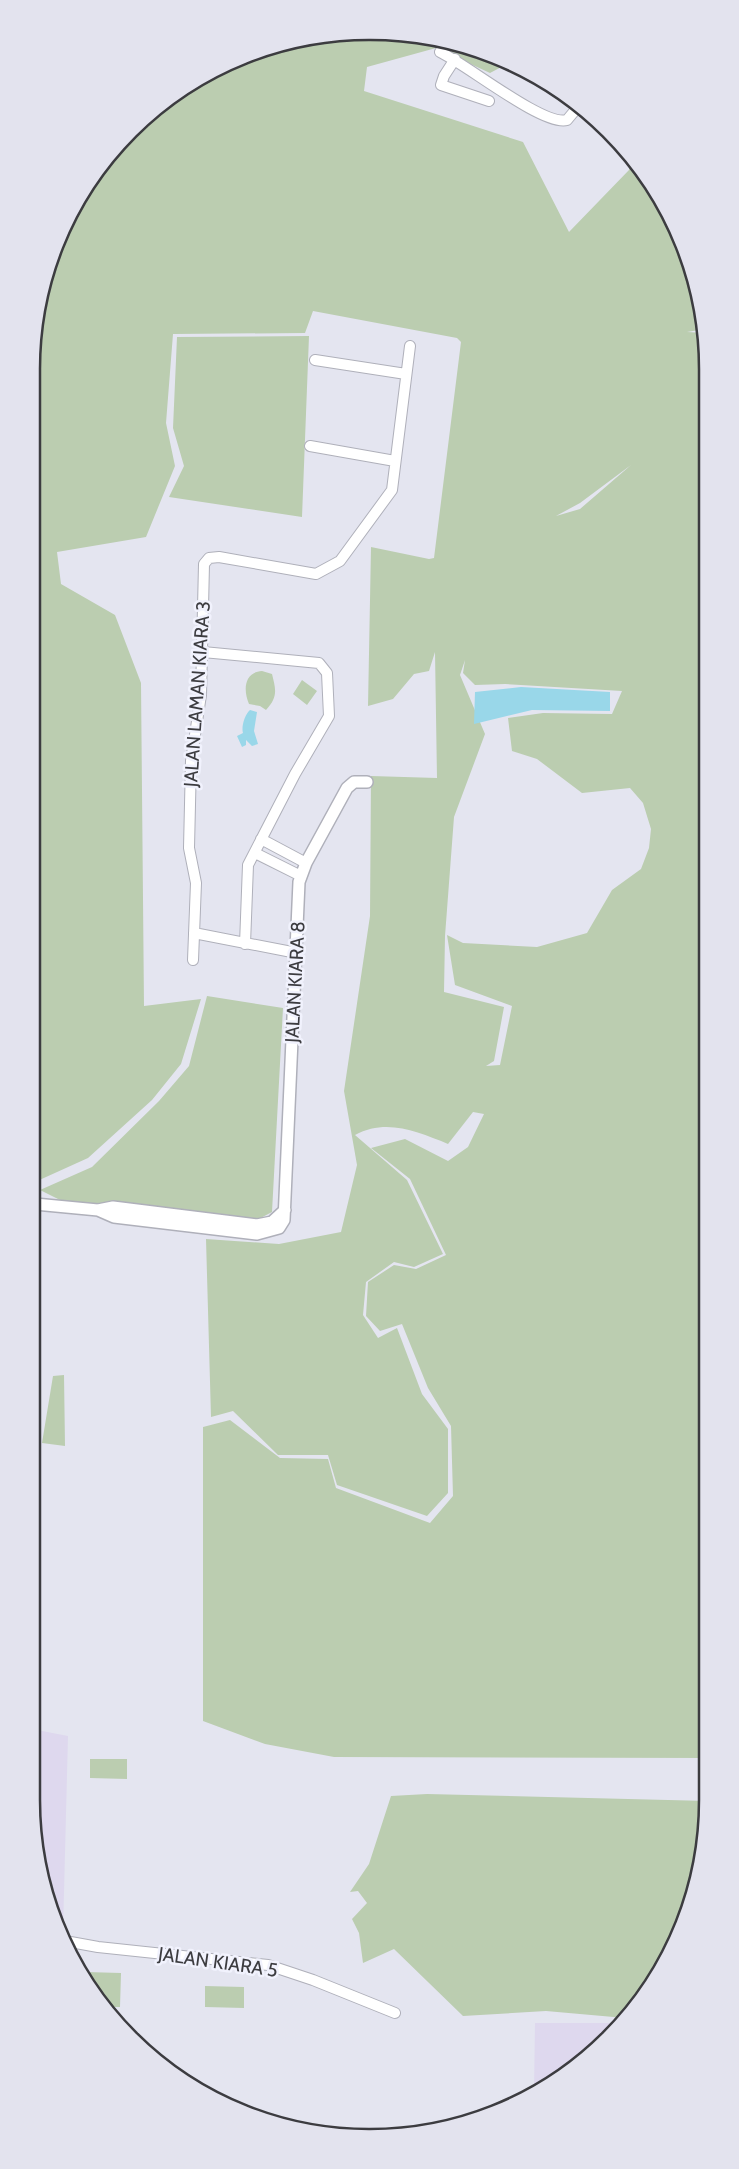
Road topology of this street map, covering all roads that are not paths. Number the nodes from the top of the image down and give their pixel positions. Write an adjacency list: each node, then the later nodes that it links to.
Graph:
1 (440, 52): 2 (street)
2 (455, 59): 3 (street); 4 (street)
3 (489, 101)
4 (574, 111)
5 (410, 346): 7 (street, JALAN LAMAN KIARA 3)
6 (315, 360): 7 (street)
7 (406, 374): 9 (street, JALAN LAMAN KIARA 3)
8 (310, 446): 9 (street)
9 (395, 461): 10 (street, JALAN LAMAN KIARA 3)
10 (203, 652): 12 (street); 16 (street, JALAN LAMAN KIARA 3)
11 (367, 782): 14 (street, JALAN KIARA 8)
12 (261, 839): 13 (street); 14 (street)
13 (254, 853): 15 (street); 17 (street)
14 (306, 863): 15 (street, JALAN KIARA 8)
15 (300, 876): 18 (street, JALAN KIARA 8)
16 (194, 933): 17 (street); 19 (street, JALAN LAMAN KIARA 3)
17 (245, 944): 18 (street)
18 (297, 953): 20 (street, JALAN KIARA 8)
19 (194, 960)
20 (40, 1205)
21 (73, 1942): 22 (street, JALAN KIARA 5)
22 (395, 2013)

